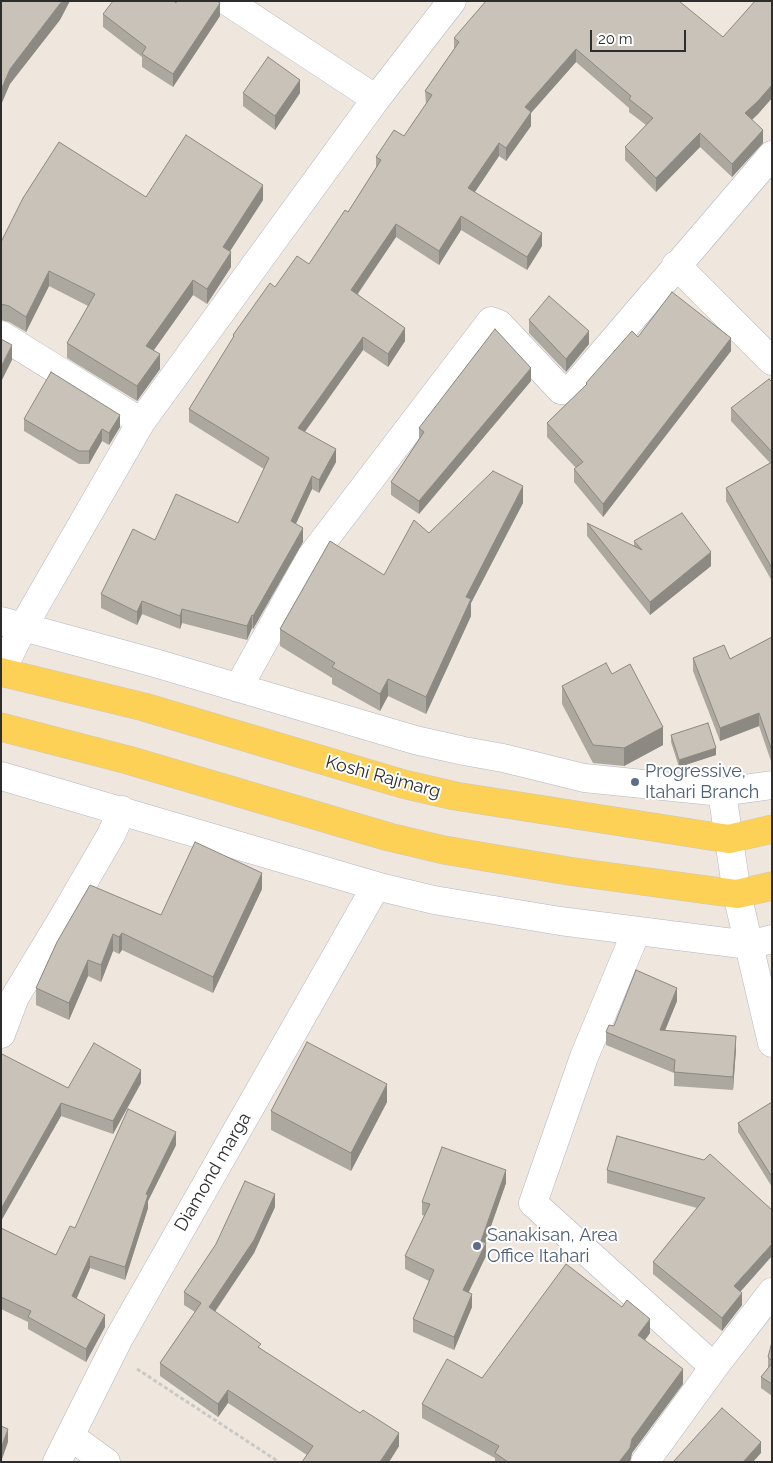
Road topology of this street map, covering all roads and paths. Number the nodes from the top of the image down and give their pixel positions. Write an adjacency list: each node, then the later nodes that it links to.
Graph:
1 (228, 1): 3 (street)
2 (452, 1): 3 (street)
3 (376, 99): 8 (street)
4 (772, 155): 5 (street)
5 (676, 265): 7 (street); 11 (street)
6 (1, 335): 8 (street)
7 (772, 361)
8 (141, 422): 9 (street)
9 (12, 624): 10 (street); 11 (street)
10 (1, 672): 18 (main road, Koshi Rajmarg)
11 (238, 688): 15 (street)
12 (1, 727): 21 (main road)
13 (1, 776): 16 (street)
14 (772, 785): 15 (street)
15 (722, 792): 18 (street)
16 (122, 810): 19 (street); 24 (street)
17 (772, 829): 18 (main road, Koshi Rajmarg)
18 (729, 839): 21 (street)
19 (376, 886): 22 (street); 27 (street, Diamond marga)
20 (772, 886): 21 (main road)
21 (737, 894): 23 (street)
22 (636, 932): 23 (street); 28 (street)
23 (760, 942): 25 (street)
24 (1, 1034)
25 (772, 1043)
26 (772, 1292): 28 (street)
27 (112, 1352): 29 (street, Diamond marga); 32 (path)
28 (714, 1366): 33 (street)
29 (70, 1436): 30 (street, Diamond marga); 31 (street)
30 (57, 1462)
31 (106, 1462)
32 (278, 1462)
33 (645, 1462)

